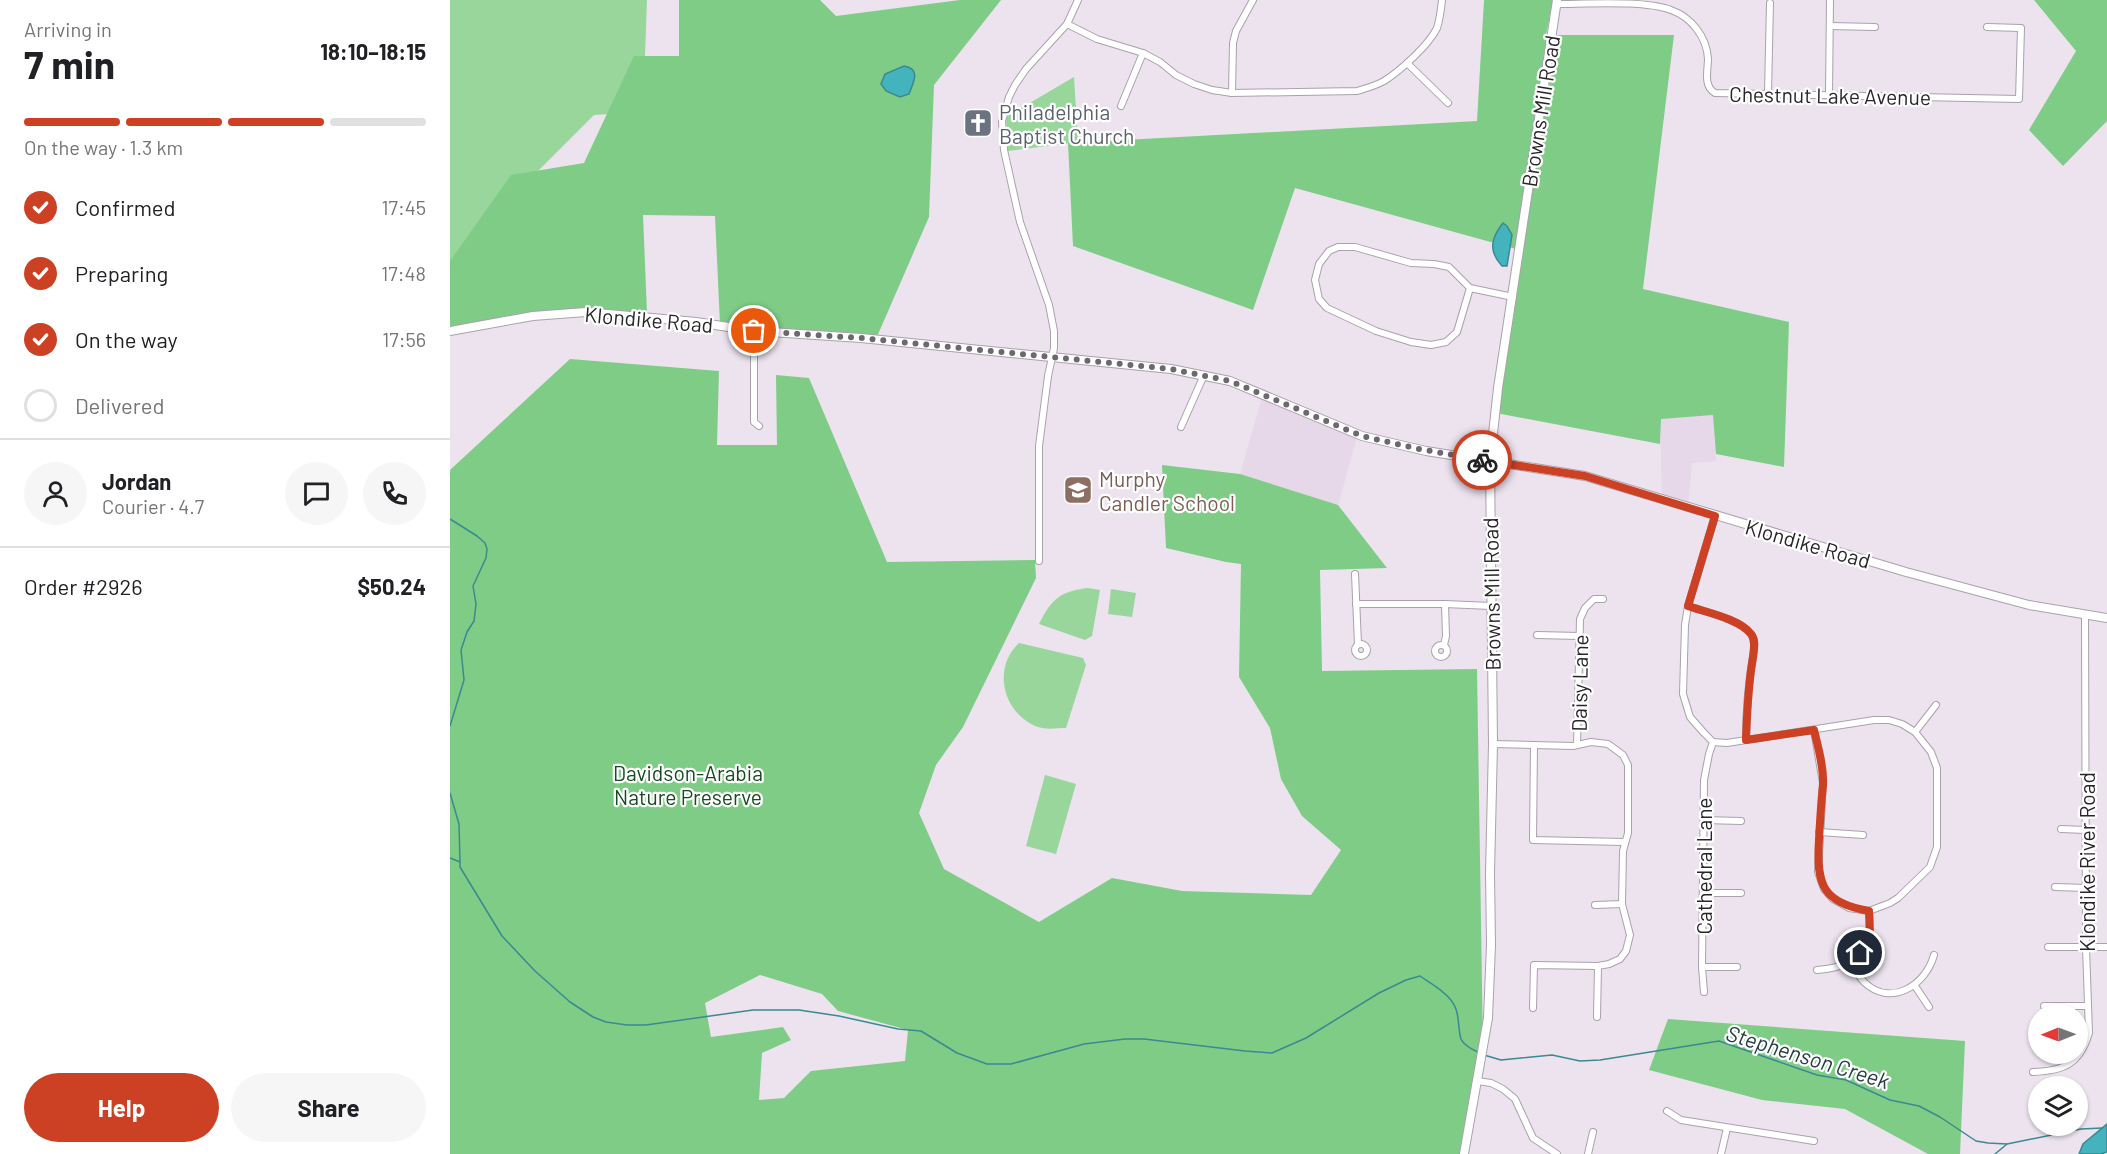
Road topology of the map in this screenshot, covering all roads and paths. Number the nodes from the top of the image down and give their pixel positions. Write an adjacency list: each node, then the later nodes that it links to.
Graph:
1 (1078, 0): 9 (street)
2 (1252, 0): 16 (street)
3 (1442, 0): 14 (street)
4 (1830, 0): 10 (street)
5 (1556, 2): 6 (street, Chestnut Lake Avenue); 21 (main road, Browns Mill Road)
6 (1596, 2): 7 (street, Chestnut Lake Avenue)
7 (1656, 3): 15 (street, Chestnut Lake Avenue)
8 (1770, 3): 15 (street)
9 (1066, 24): 13 (street); 24 (street)
10 (1830, 26): 11 (street); 17 (street)
11 (1875, 27)
12 (1987, 27): 17 (street, Chestnut Lake Avenue)
13 (1143, 53): 16 (street); 19 (street)
14 (1407, 63): 16 (street); 18 (street)
15 (1768, 92): 17 (street, Chestnut Lake Avenue)
16 (1232, 93)
17 (1829, 94)
18 (1448, 103)
19 (1121, 106)
20 (1470, 288): 20 (street); 21 (street)
21 (1513, 297): 28 (main road, Browns Mill Road)
22 (450, 331): 23 (main road, Klondike Road)
23 (754, 331): 24 (main road, Klondike Road); 26 (street)
24 (1051, 357): 25 (main road, Klondike Road); 30 (street)
25 (1204, 375): 27 (street); 28 (main road, Klondike Road)
26 (759, 426)
27 (1181, 427)
28 (1490, 461): 29 (main road, Klondike Road); 35 (main road, Browns Mill Road)
29 (1715, 516): 36 (street); 37 (main road, Klondike Road)
30 (1039, 561)
31 (1355, 574): 33 (street)
32 (1604, 599): 40 (street, Daisy Lane)
33 (1356, 604): 34 (street); 41 (street)
34 (1445, 604): 35 (street); 42 (street)
35 (1491, 606): 48 (main road, Browns Mill Road)
36 (1688, 606): 46 (street); 47 (street)
37 (2085, 615): 38 (main road, Klondike Road); 54 (street, Klondike River Road)
38 (2107, 618)
39 (1537, 635): 40 (street)
40 (1580, 636): 49 (street, Daisy Lane)
41 (1358, 644)
42 (1443, 645)
43 (1936, 705): 45 (street)
44 (1814, 730): 45 (street); 46 (street); 55 (street)
45 (1915, 732): 64 (street)
46 (1746, 740): 47 (street)
47 (1713, 742): 51 (street, Cathedral Lane)
48 (1493, 744): 50 (street); 86 (main road, Browns Mill Road)
49 (1577, 744): 50 (street); 57 (street)
50 (1534, 745): 57 (street)
51 (1704, 820): 52 (street); 60 (street, Cathedral Lane)
52 (1741, 821)
53 (2061, 829): 54 (street)
54 (2086, 830): 59 (street, Klondike River Road)
55 (1819, 832): 56 (street); 64 (street)
56 (1863, 835)
57 (1624, 842): 62 (street)
58 (2055, 887): 59 (street)
59 (2086, 888): 66 (street, Klondike River Road)
60 (1703, 893): 61 (street); 73 (street, Cathedral Lane)
61 (1742, 893)
62 (1622, 904): 63 (street); 69 (street)
63 (1595, 905)
64 (1869, 911): 70 (street)
65 (2048, 946): 66 (street)
66 (2086, 947): 67 (street); 78 (street, Klondike River Road)
67 (2107, 947)
68 (1934, 955): 76 (street)
69 (1620, 959): 71 (street); 72 (street)
70 (1852, 961): 75 (street); 76 (street)
71 (1625, 965)
72 (1598, 966): 80 (street); 81 (street)
73 (1702, 967): 74 (street); 77 (street, Cathedral Lane)
74 (1737, 967)
75 (1817, 970)
76 (1915, 986): 79 (street)
77 (1704, 992)
78 (2087, 1004)
79 (1929, 1007)
80 (1533, 1008)
81 (1597, 1017)
82 (2088, 1020): 83 (street, Klondike River Road)
83 (2088, 1036)
84 (2068, 1064): 85 (street, Klondike River Road)
85 (2034, 1072)
86 (1477, 1081): 91 (street); 92 (main road, Browns Mill Road)
87 (1667, 1111): 88 (street)
88 (1727, 1128): 90 (street); 95 (street)
89 (1593, 1132): 94 (street)
90 (1814, 1141)
91 (1544, 1151): 93 (street)
92 (1464, 1154)
93 (1557, 1154)
94 (1588, 1154)
95 (1721, 1154)

